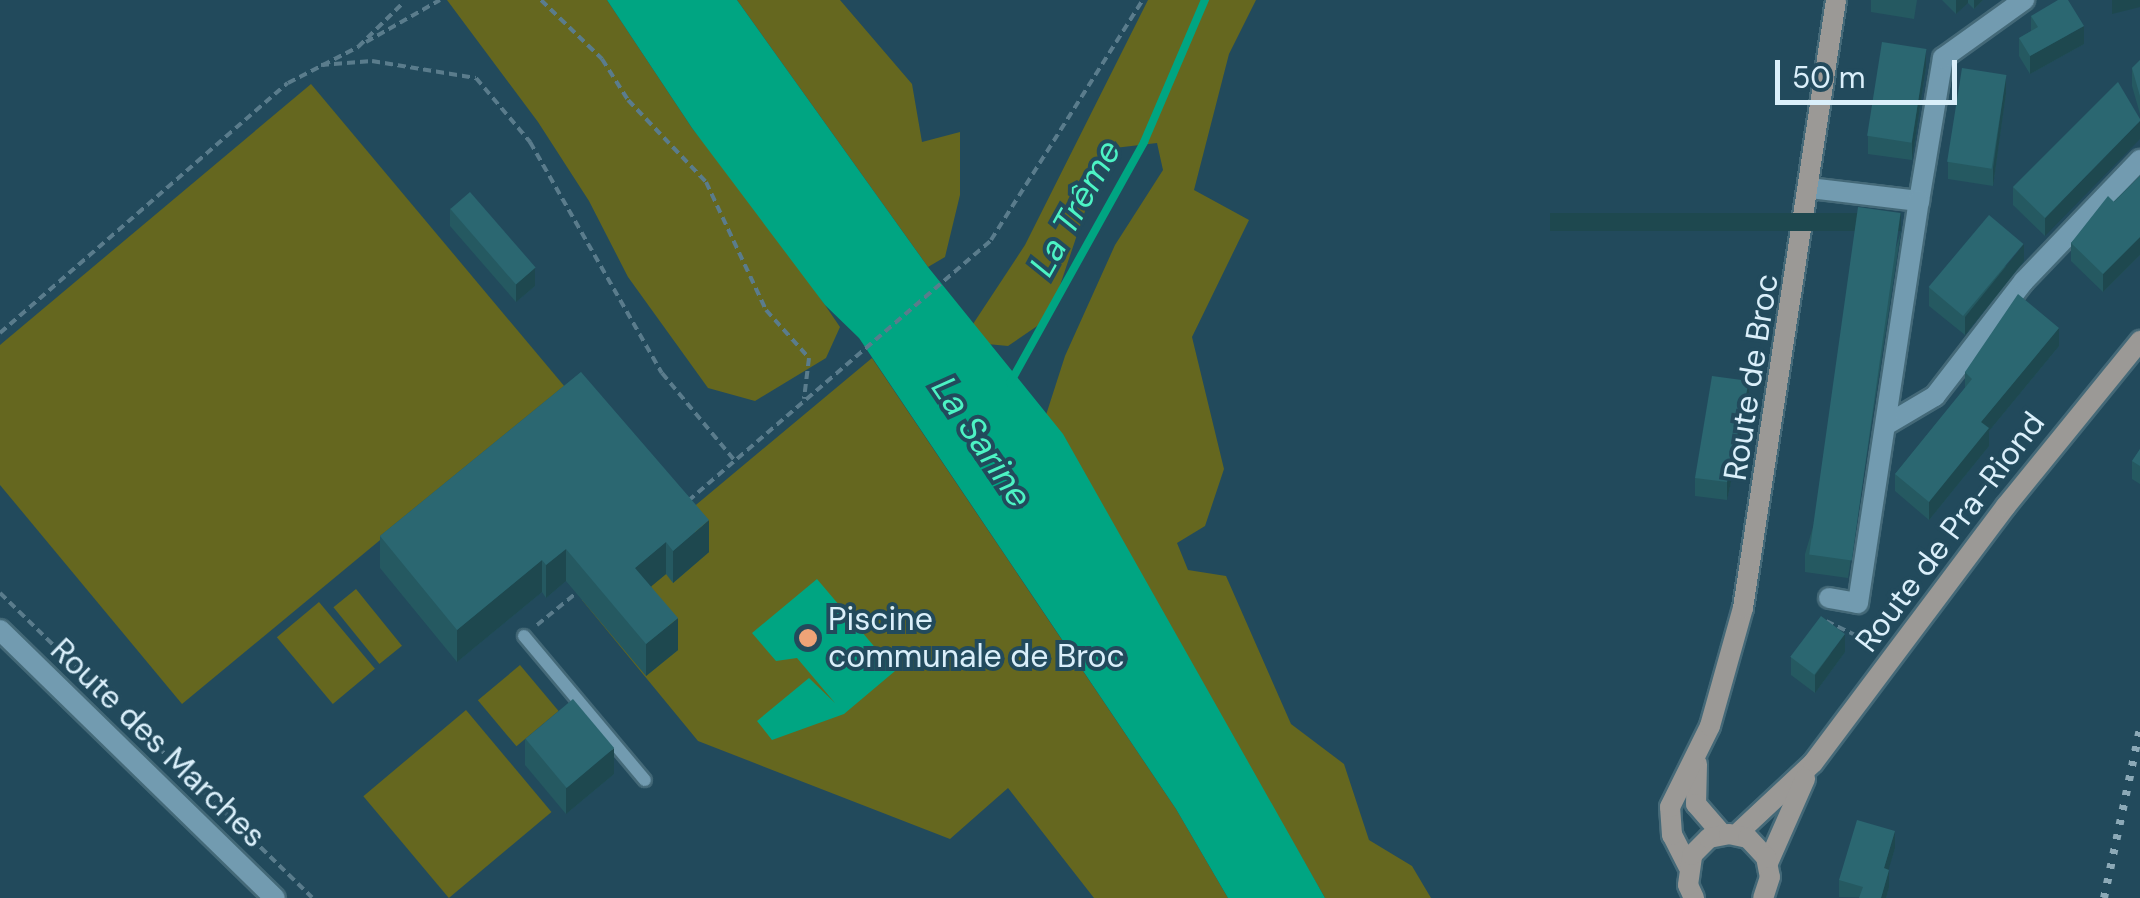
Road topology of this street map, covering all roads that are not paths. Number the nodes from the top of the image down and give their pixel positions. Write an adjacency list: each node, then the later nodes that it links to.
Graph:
1 (1836, 0): 4 (main road, Route de Broc)
2 (2024, 0): 5 (street)
3 (2140, 160): 7 (street)
4 (1810, 188): 5 (street); 11 (main road, Route de Broc)
5 (1919, 201): 7 (street)
6 (2140, 341): 12 (main road, Route de Pra-Riond)
7 (1886, 424): 8 (street)
8 (1829, 598)
9 (0, 630): 18 (street, Route des Marches)
10 (524, 636): 13 (lane)
11 (1698, 757): 14 (main road, Route de Broc); 16 (main road, Route de Broc)
12 (1813, 763): 14 (main road, Route de Pra-Riond); 15 (main road, Route de Pra-Riond)
13 (645, 780)
14 (1730, 834): 15 (main road); 16 (main road, Route de Pra-Riond)
15 (1768, 863): 19 (main road, Route de Pra-Riond)
16 (1688, 866): 17 (main road)
17 (1690, 895)
18 (275, 898)
19 (1763, 898)

